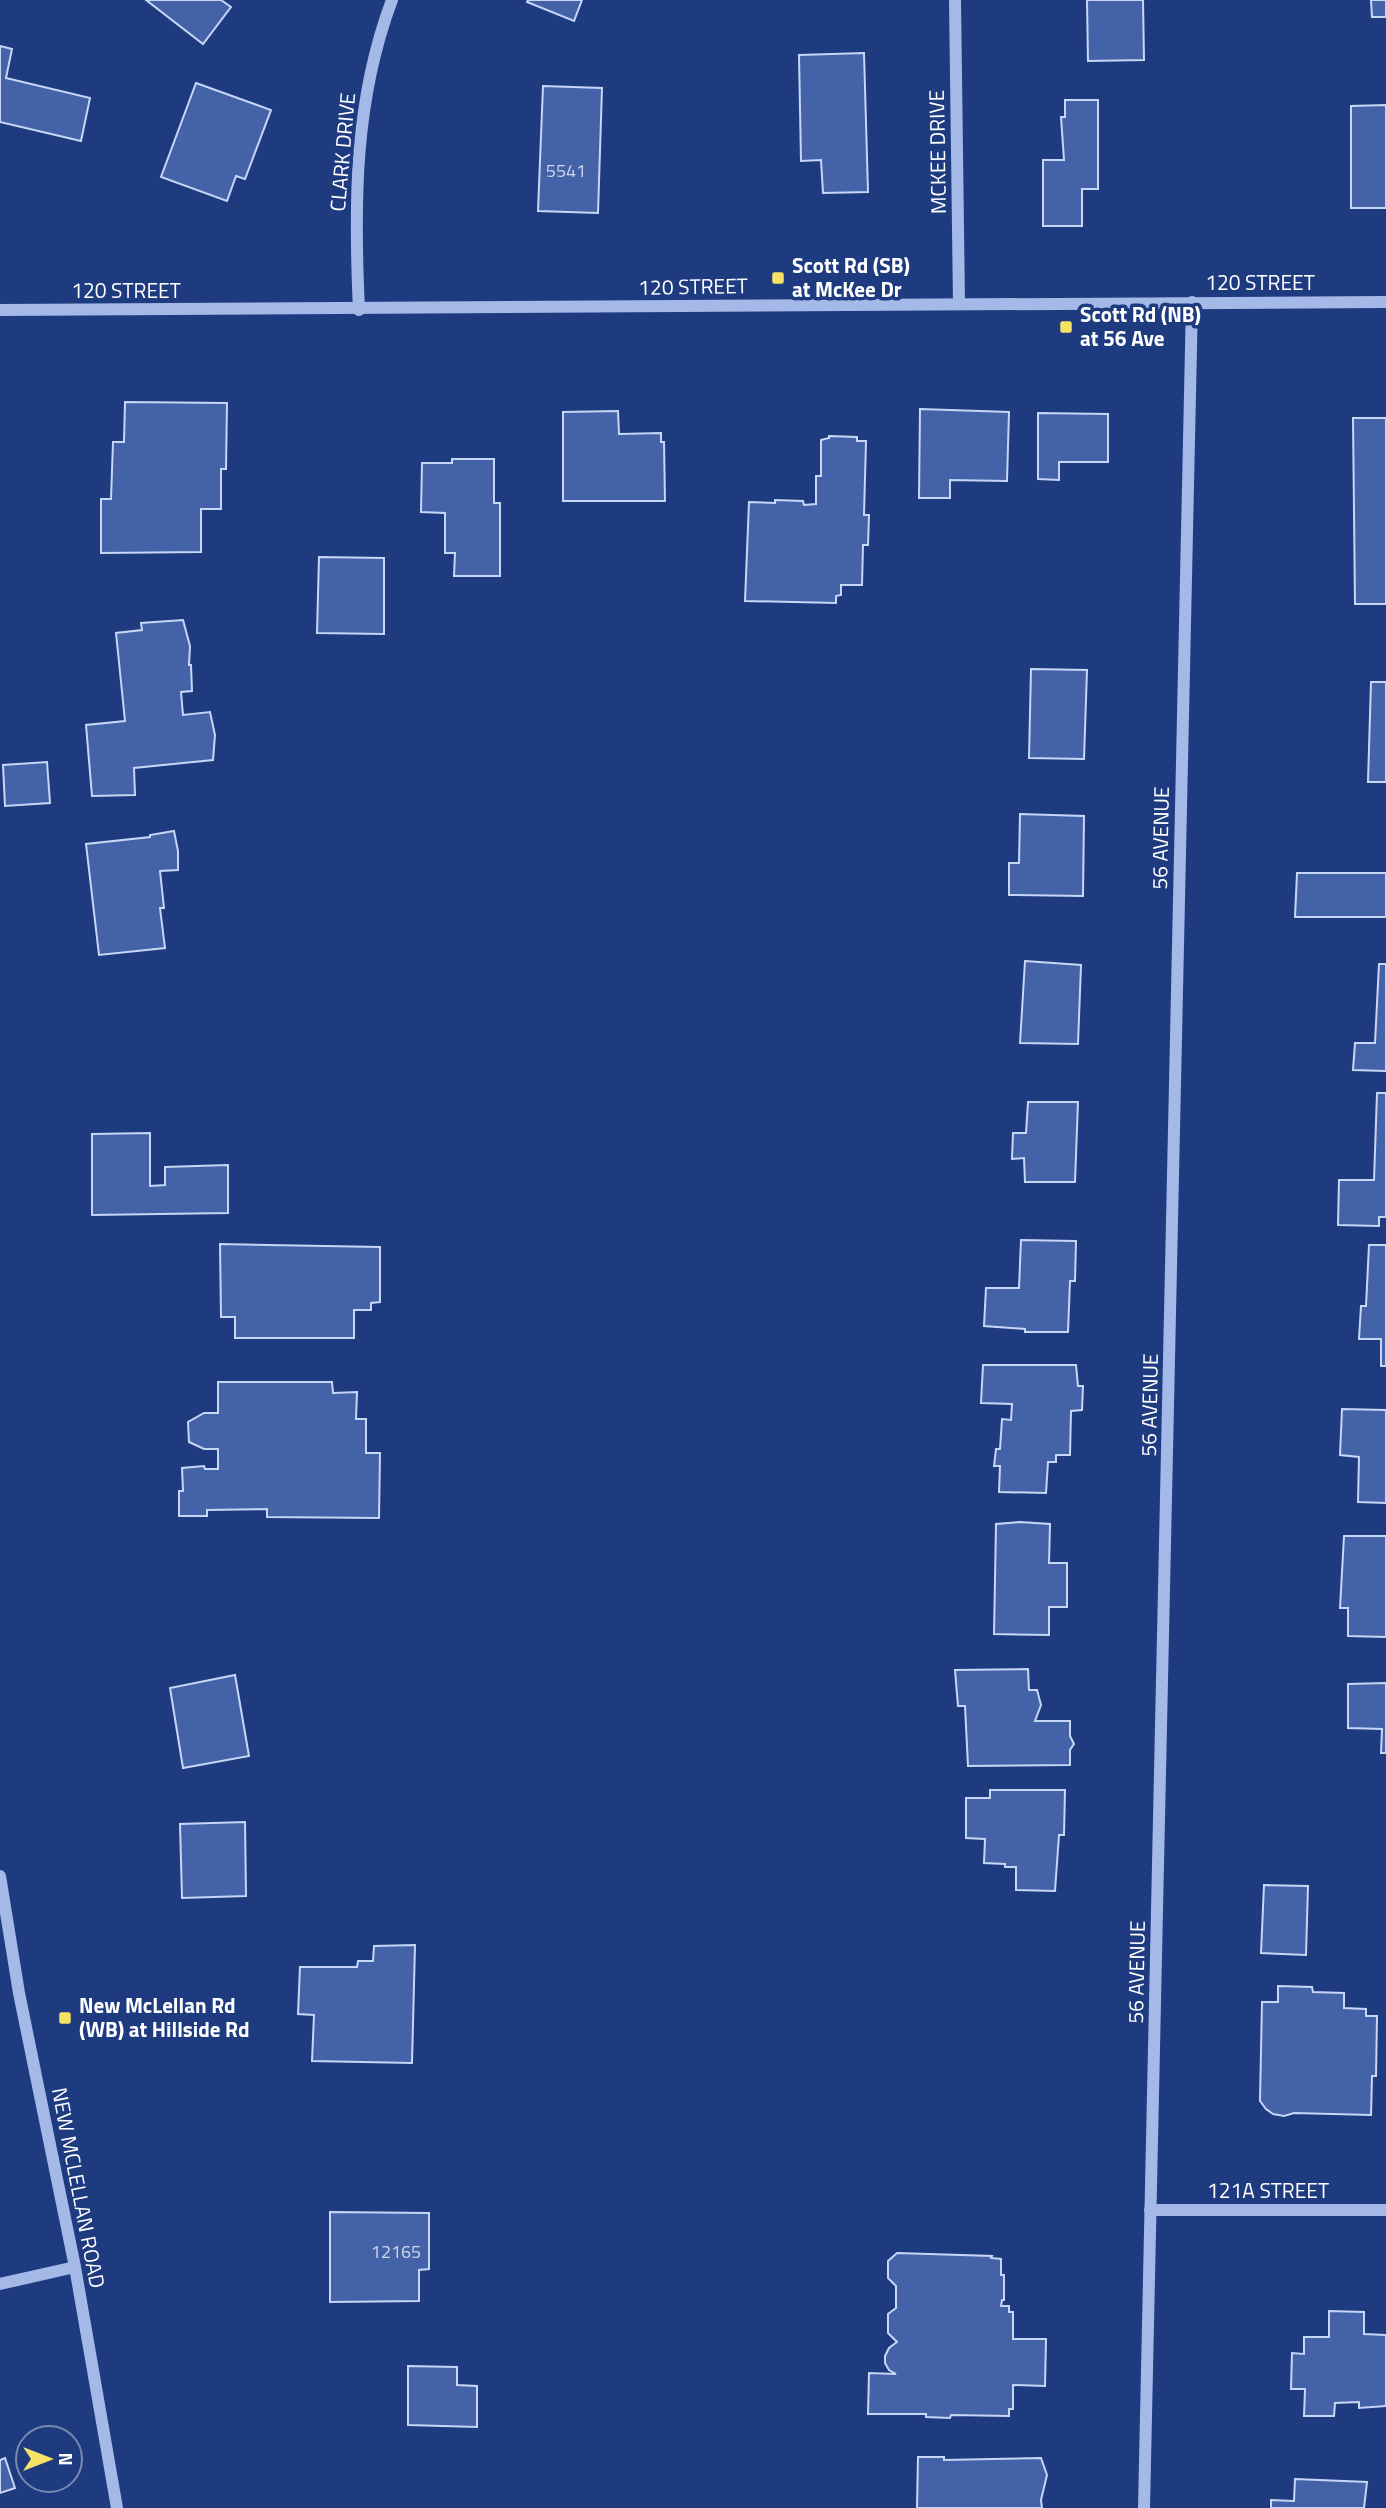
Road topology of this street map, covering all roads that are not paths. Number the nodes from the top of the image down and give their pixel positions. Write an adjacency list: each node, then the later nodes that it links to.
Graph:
1 (392, 0): 7 (street, CLARK DRIVE)
2 (955, 0): 5 (street, MCKEE DRIVE)
3 (1192, 302): 4 (street, 120 STREET); 5 (street, 120 STREET); 9 (street, 56 AVENUE)
4 (1386, 302)
5 (959, 304): 7 (street, 120 STREET)
6 (0, 310): 7 (street, 120 STREET)
7 (359, 310)
8 (0, 1876): 11 (street, NEW MCLELLAN ROAD)
9 (1150, 2210): 10 (street, 121A STREET); 14 (street, 56 AVENUE)
10 (1386, 2210)
11 (75, 2267): 12 (street); 13 (street, NEW MCLELLAN ROAD)
12 (0, 2284)
13 (117, 2508)
14 (1144, 2508)

